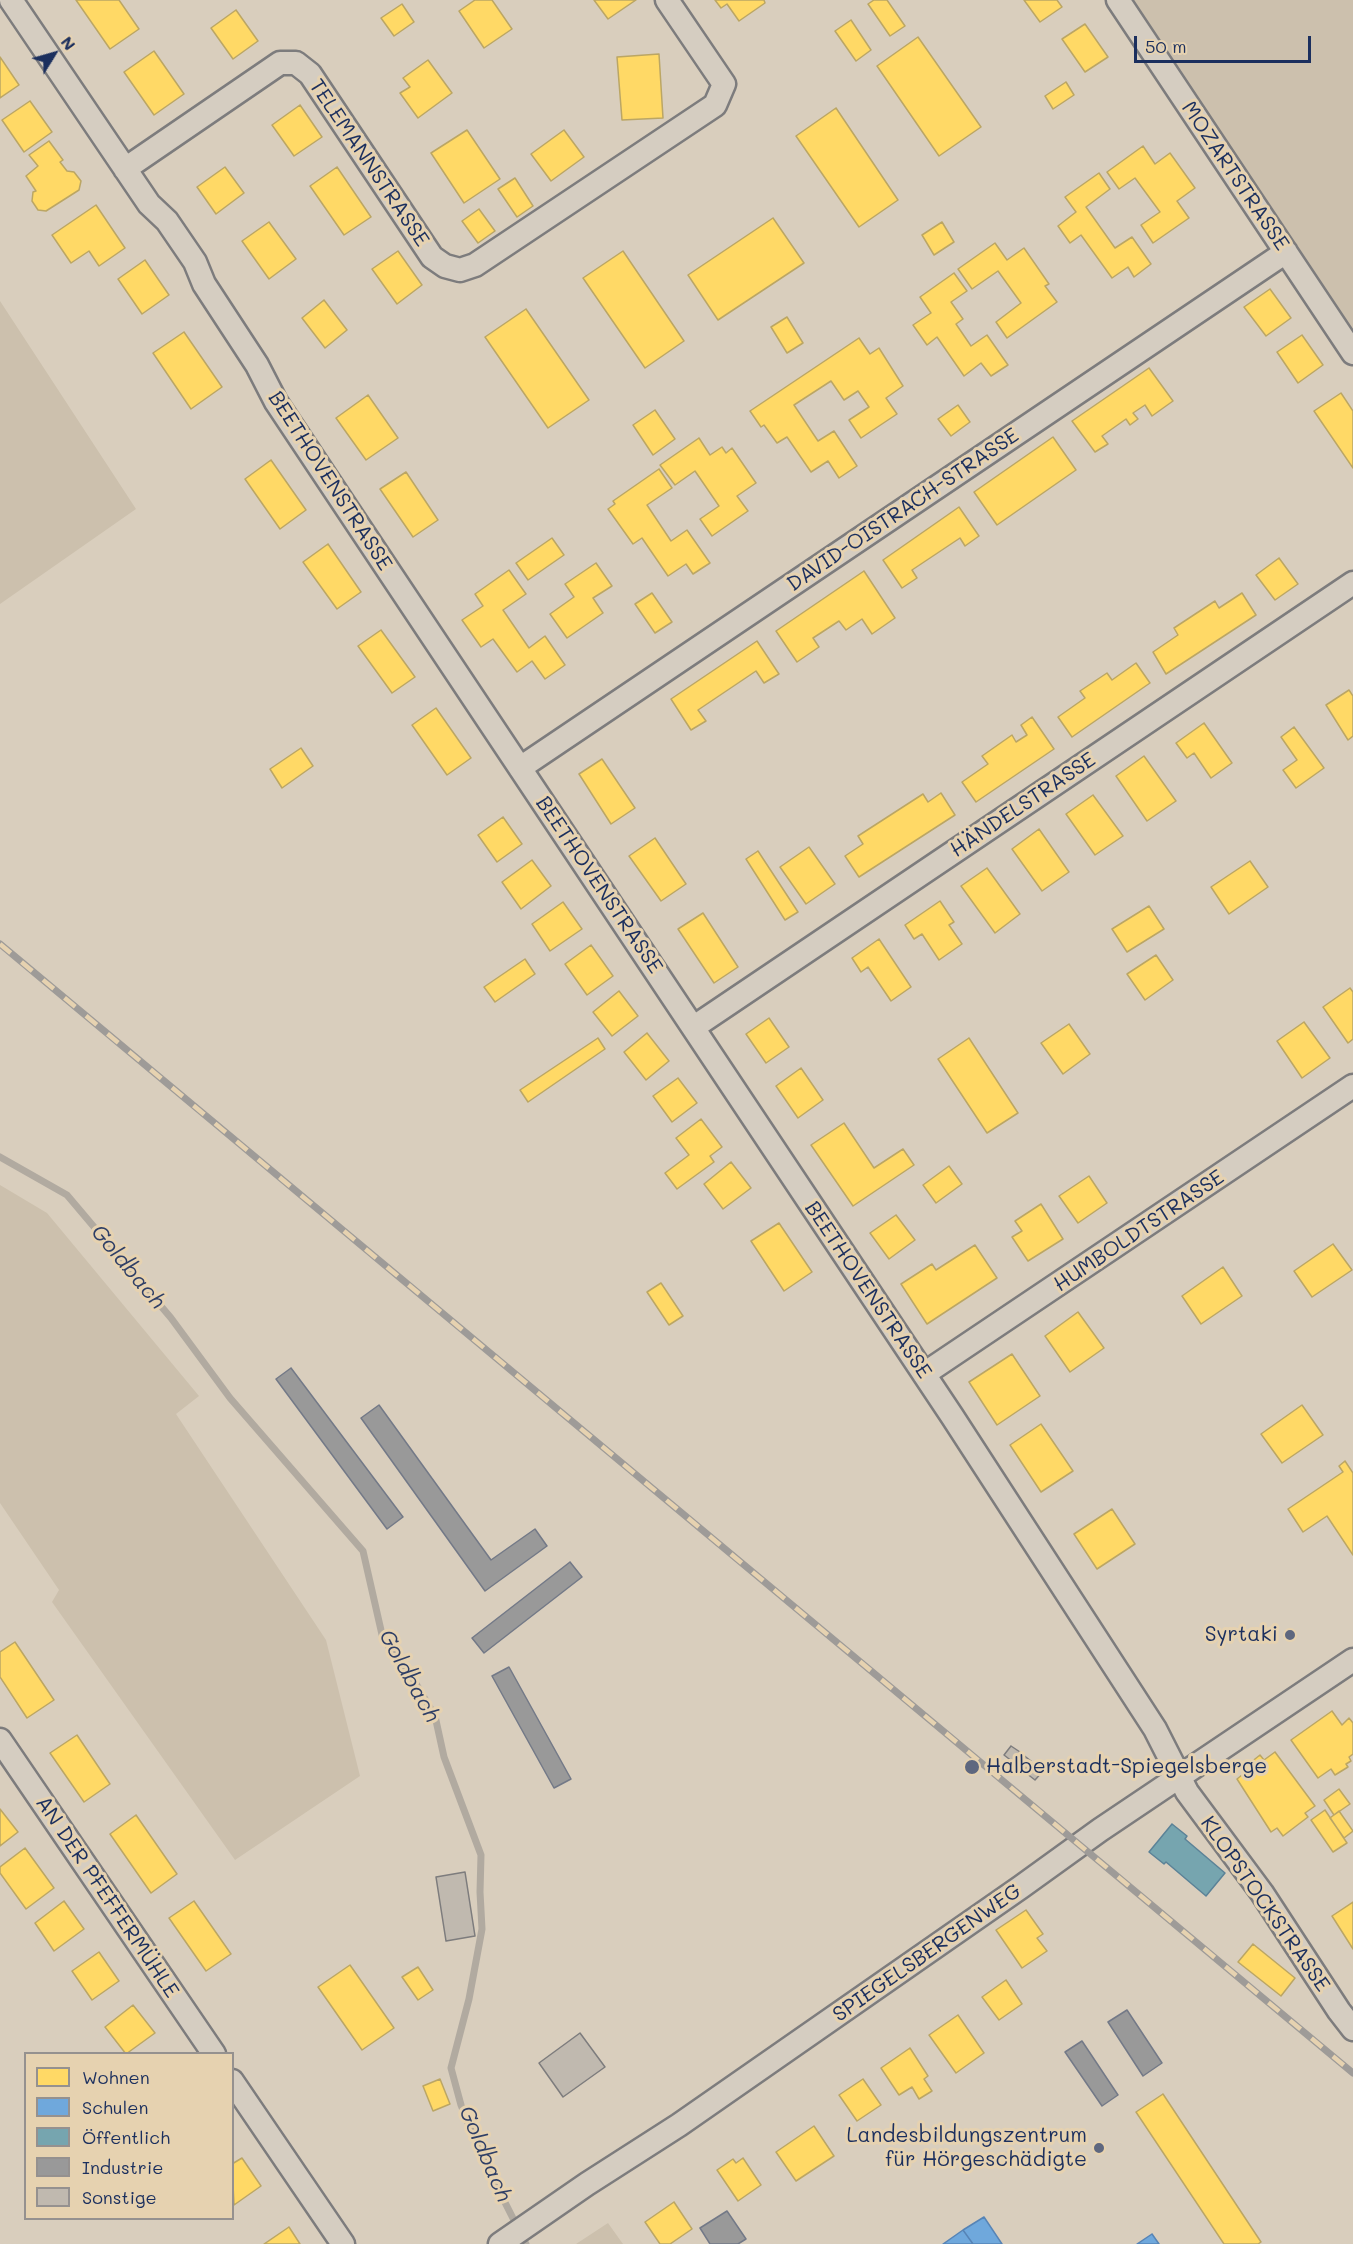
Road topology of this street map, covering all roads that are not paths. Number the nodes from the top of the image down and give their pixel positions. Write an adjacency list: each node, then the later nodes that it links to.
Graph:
1 (11, 0): 4 (street, BEETHOVENSTRASSE)
2 (667, 0): 4 (street, TELEMANNSTRASSE)
3 (1118, 0): 5 (street, MOZARTSTRASSE)
4 (125, 169): 8 (street, BEETHOVENSTRASSE)
5 (1286, 252): 6 (street, MOZARTSTRASSE); 8 (street, DAVID-OISTRACH-STRASSE)
6 (1353, 353)
7 (1353, 583): 9 (street, HÄNDELSTRASSE)
8 (520, 768): 9 (street, BEETHOVENSTRASSE)
9 (693, 1027): 11 (street, BEETHOVENSTRASSE)
10 (1353, 1086): 11 (street, HUMBOLDTSTRASSE)
11 (924, 1374): 14 (street, BEETHOVENSTRASSE)
12 (1353, 1660): 14 (street, SPIEGELSBERGENWEG)
13 (0, 1740): 16 (street, AN DER PFEFFERMÜHLE)
14 (1180, 1776): 15 (street, KLOPSTOCKSTRASSE); 18 (street, SPIEGELSBERGENWEG)
15 (1353, 2029)
16 (213, 2052)
17 (234, 2084): 19 (street)
18 (511, 2236)
19 (343, 2244)

